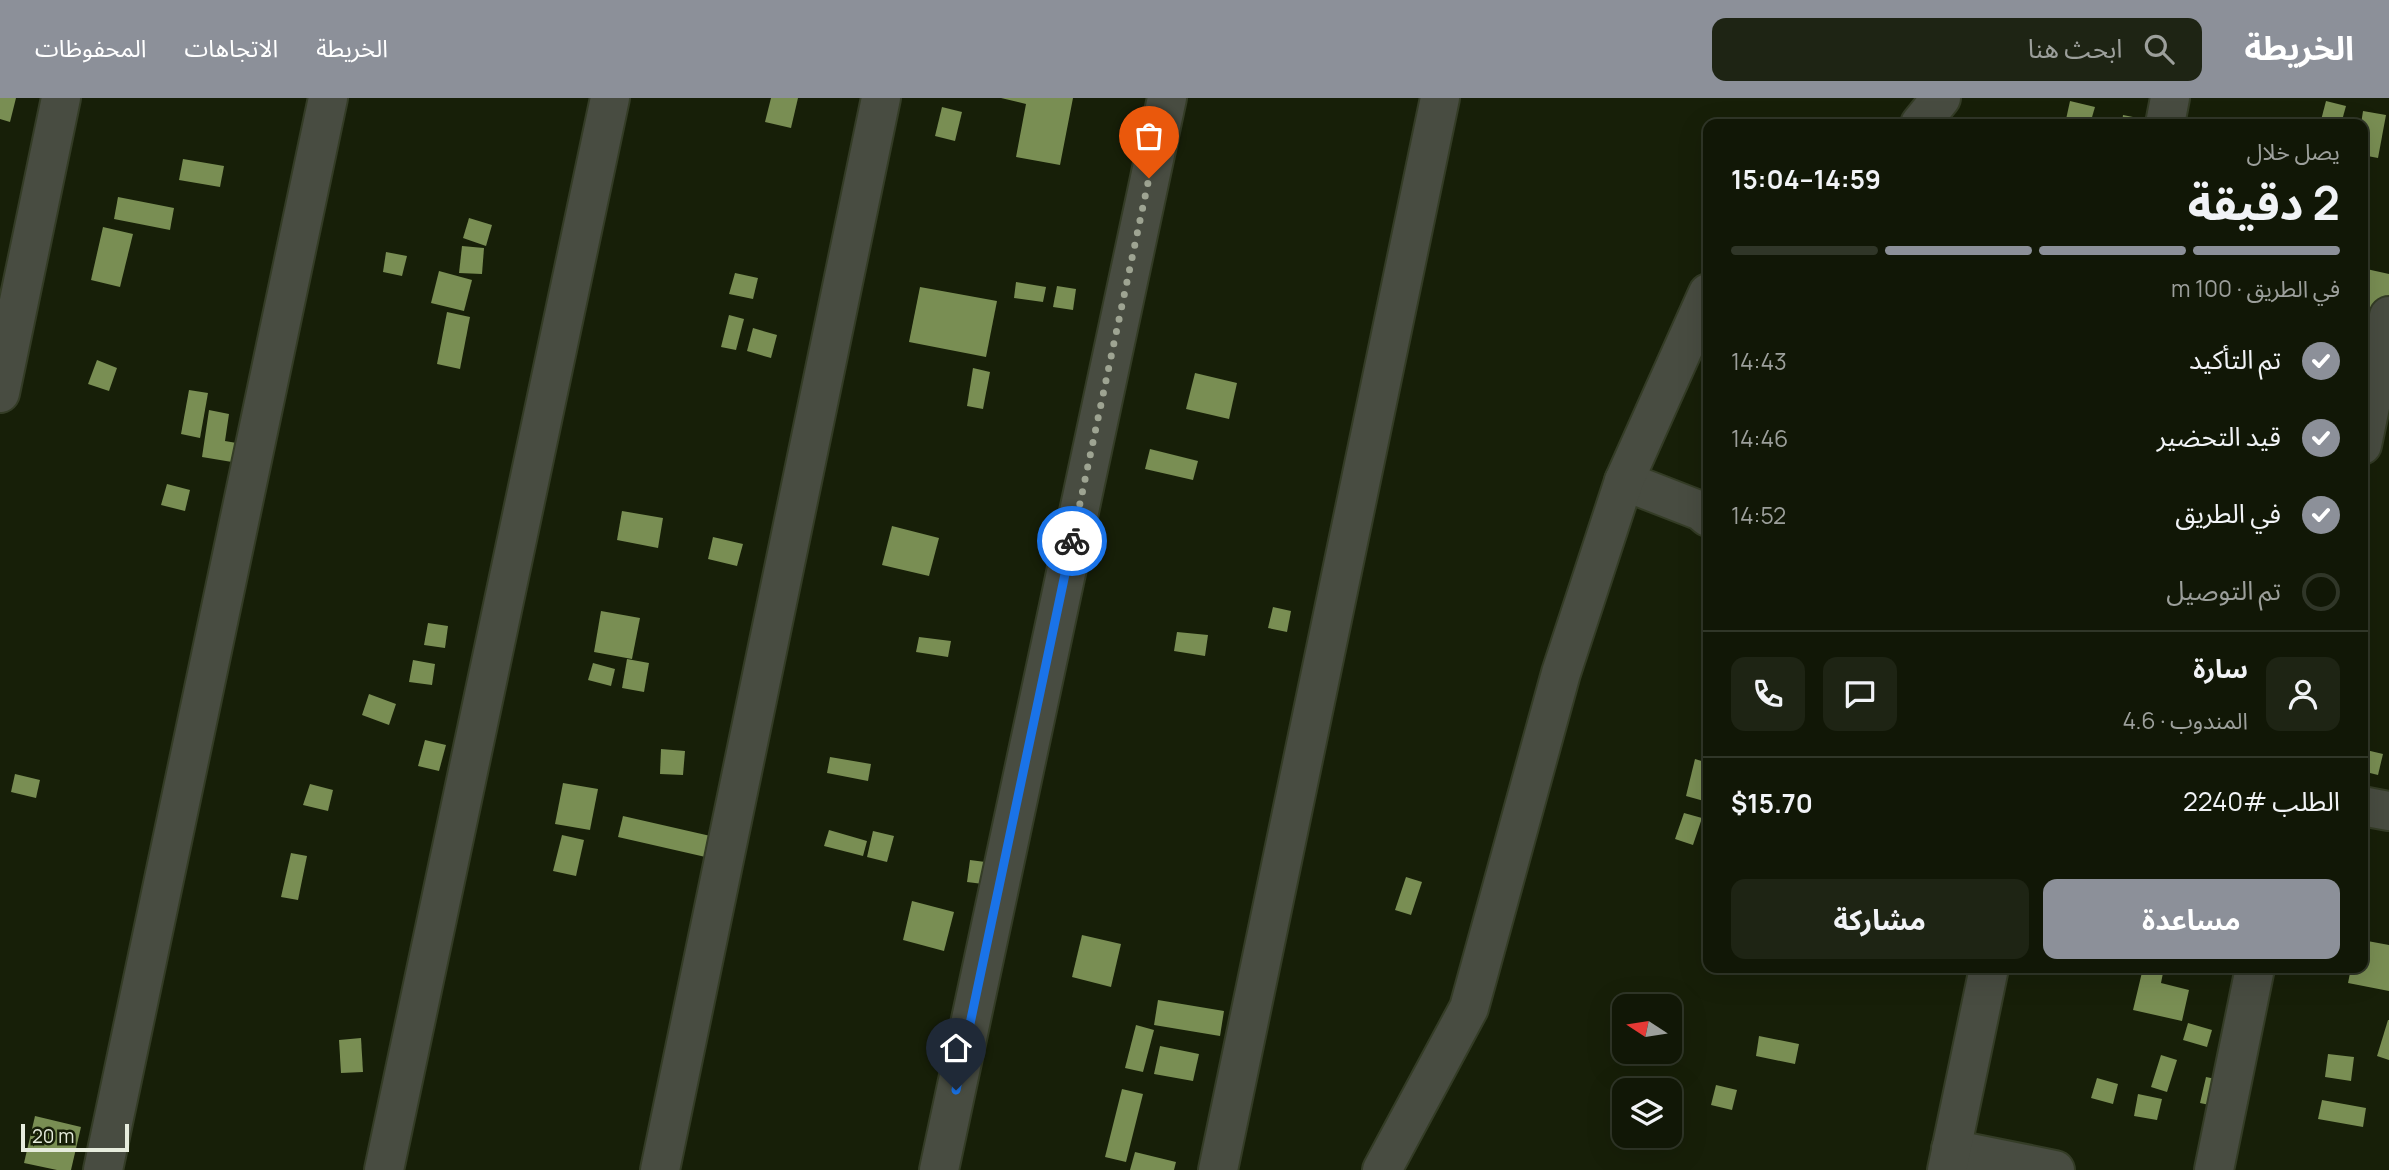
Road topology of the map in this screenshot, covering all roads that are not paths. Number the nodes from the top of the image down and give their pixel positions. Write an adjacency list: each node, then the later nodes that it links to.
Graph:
1 (61, 98): 13 (street)
2 (328, 98): 22 (street)
3 (610, 98): 23 (street)
4 (881, 98): 24 (street)
5 (1167, 98): 25 (street)
6 (1440, 98): 26 (street)
7 (1941, 98): 9 (street)
8 (2170, 98): 10 (street)
9 (1924, 119)
10 (2166, 119)
11 (1703, 304): 15 (street)
12 (2389, 316): 14 (street)
13 (1, 378)
14 (2368, 416)
15 (1624, 481): 16 (street); 27 (street)
16 (1703, 513)
17 (2368, 807): 18 (street)
18 (2389, 811)
19 (1988, 973): 21 (street)
20 (2254, 973): 29 (street)
21 (1949, 1160): 28 (street)
22 (103, 1170)
23 (384, 1170)
24 (660, 1170)
25 (939, 1170)
26 (1218, 1170)
27 (1382, 1170)
28 (2055, 1170)
29 (2214, 1170)

